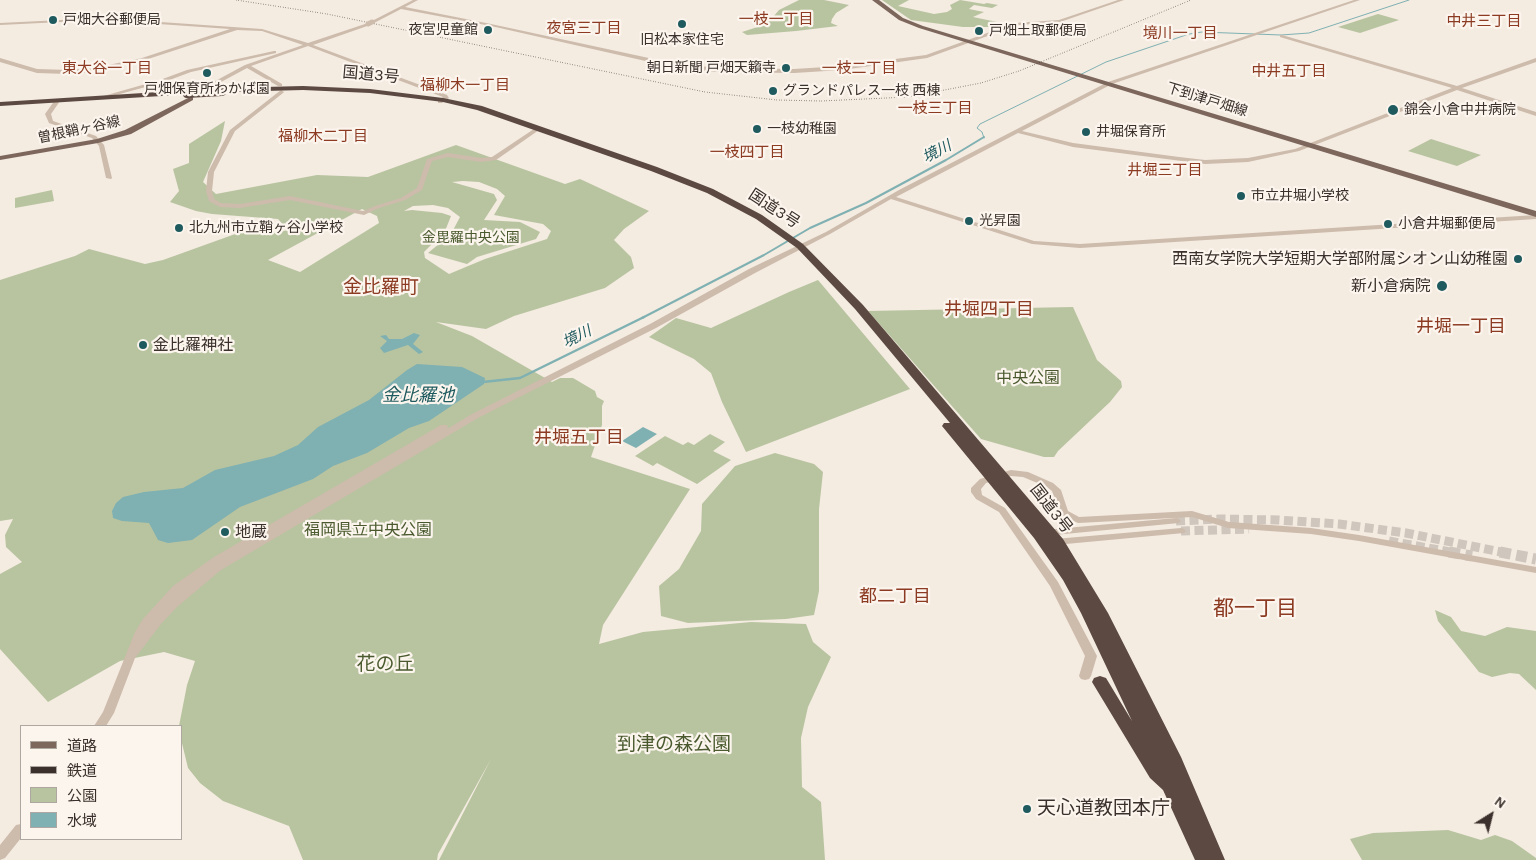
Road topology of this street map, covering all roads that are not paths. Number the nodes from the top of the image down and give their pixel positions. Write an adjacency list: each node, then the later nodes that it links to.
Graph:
1 (416, 0): 5 (street)
2 (875, 0): 10 (main road, 下到津戸畑線)
3 (1122, 0): 10 (street)
4 (1358, 0): 16 (street)
5 (402, 8): 6 (street); 10 (street)
6 (370, 23): 11 (street)
7 (0, 24): 8 (street)
8 (238, 28): 11 (street); 13 (street)
9 (1282, 36): 17 (street)
10 (970, 41): 16 (main road, 下到津戸畑線)
11 (309, 45): 12 (street); 20 (street)
12 (284, 53): 15 (street); 19 (street)
13 (0, 60)
14 (1536, 60): 17 (street)
15 (247, 66): 18 (street); 24 (street)
16 (1110, 83): 25 (street); 27 (main road, 下到津戸畑線)
17 (1457, 88): 23 (street); 27 (street)
18 (190, 94): 19 (highway, 国道3号); 20 (highway, 国道3号, bridge); 21 (highway, 国道3号); 26 (main road, 曽根鞘ヶ谷線)
19 (102, 98): 21 (highway, 国道3号)
20 (442, 101): 24 (highway, 国道3号); 32 (highway, 国道3号)
21 (56, 102): 22 (highway, 国道3号); 26 (street)
22 (0, 105)
23 (1536, 114)
24 (536, 130): 32 (highway, 国道3号)
25 (1017, 131): 27 (street); 30 (street)
26 (97, 140): 28 (main road, 曽根鞘ヶ谷線); 29 (street)
27 (1310, 144): 31 (main road, 下到津戸畑線)
28 (0, 157)
29 (109, 178)
30 (890, 197): 31 (street); 32 (street)
31 (1536, 216)
32 (796, 248): 33 (highway, 国道3号); 39 (street)
33 (996, 476): 36 (highway, 国道3号); 38 (street); 40 (street)
34 (1176, 522): 36 (street)
35 (1181, 531): 37 (street)
36 (1045, 536): 37 (highway, 国道3号); 42 (highway, 国道3号)
37 (1058, 542): 46 (highway, 国道3号)
38 (1536, 570)
39 (132, 655): 41 (street)
40 (1092, 679): 42 (highway)
41 (101, 725)
42 (1173, 789): 45 (highway, 国道3号)
43 (20, 830): 44 (street)
44 (0, 854)
45 (1204, 860)
46 (1216, 860)

